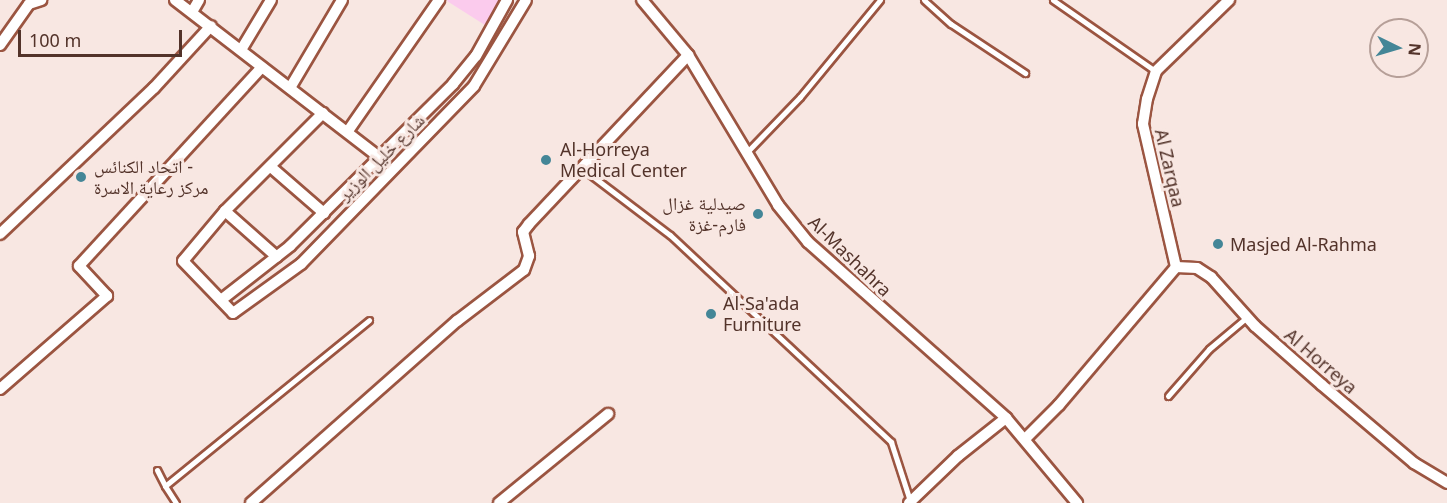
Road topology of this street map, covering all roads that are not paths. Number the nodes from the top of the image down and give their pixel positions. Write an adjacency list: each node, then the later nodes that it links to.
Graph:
1 (175, 0): 14 (street)
2 (199, 0): 14 (street)
3 (272, 0): 17 (street)
4 (342, 0): 22 (street)
5 (439, 0): 24 (street)
6 (507, 0): 26 (street, شارع خليل الوزير)
7 (526, 0): 28 (street, شارع خليل الوزير)
8 (880, 0): 25 (lane)
9 (924, 0): 21 (lane)
10 (1053, 0): 20 (lane)
11 (1229, 0): 20 (street)
12 (644, 1): 18 (street, Al-Mashahra)
13 (36, 2): 16 (street)
14 (192, 12): 15 (street)
15 (211, 26): 17 (street); 32 (street)
16 (0, 45)
17 (241, 50): 19 (street)
18 (688, 55): 25 (street, Al-Mashahra); 29 (street)
19 (262, 67): 22 (street); 38 (street)
20 (1156, 71): 34 (street, Al Zarqaa)
21 (1025, 73)
22 (290, 88): 23 (street)
23 (323, 113): 24 (street); 27 (street)
24 (348, 131): 26 (street)
25 (748, 152): 41 (street, Al-Mashahra)
26 (379, 157): 28 (street); 31 (street, شارع خليل الوزير)
27 (272, 168): 30 (street); 31 (street)
28 (391, 168): 35 (street, شارع خليل الوزير)
29 (583, 168): 47 (street); 49 (lane)
30 (225, 211): 33 (street); 35 (street)
31 (324, 213): 33 (street, شارع خليل الوزير)
32 (0, 234)
33 (277, 257): 35 (street, شارع خليل الوزير)
34 (1176, 267): 36 (street, Al Horreya); 42 (street)
35 (221, 300)
36 (1247, 317): 39 (lane); 44 (street, Al Horreya)
37 (369, 320): 45 (lane)
38 (0, 389)
39 (1168, 396)
40 (608, 414): 48 (street)
41 (1006, 418): 42 (street, Al-Mashahra); 49 (street)
42 (1025, 439): 50 (street, Al-Mashahra)
43 (157, 470): 45 (lane)
44 (1447, 483)
45 (165, 486): 46 (lane)
46 (176, 503)
47 (251, 503)
48 (499, 503)
49 (910, 503)
50 (1077, 503)

